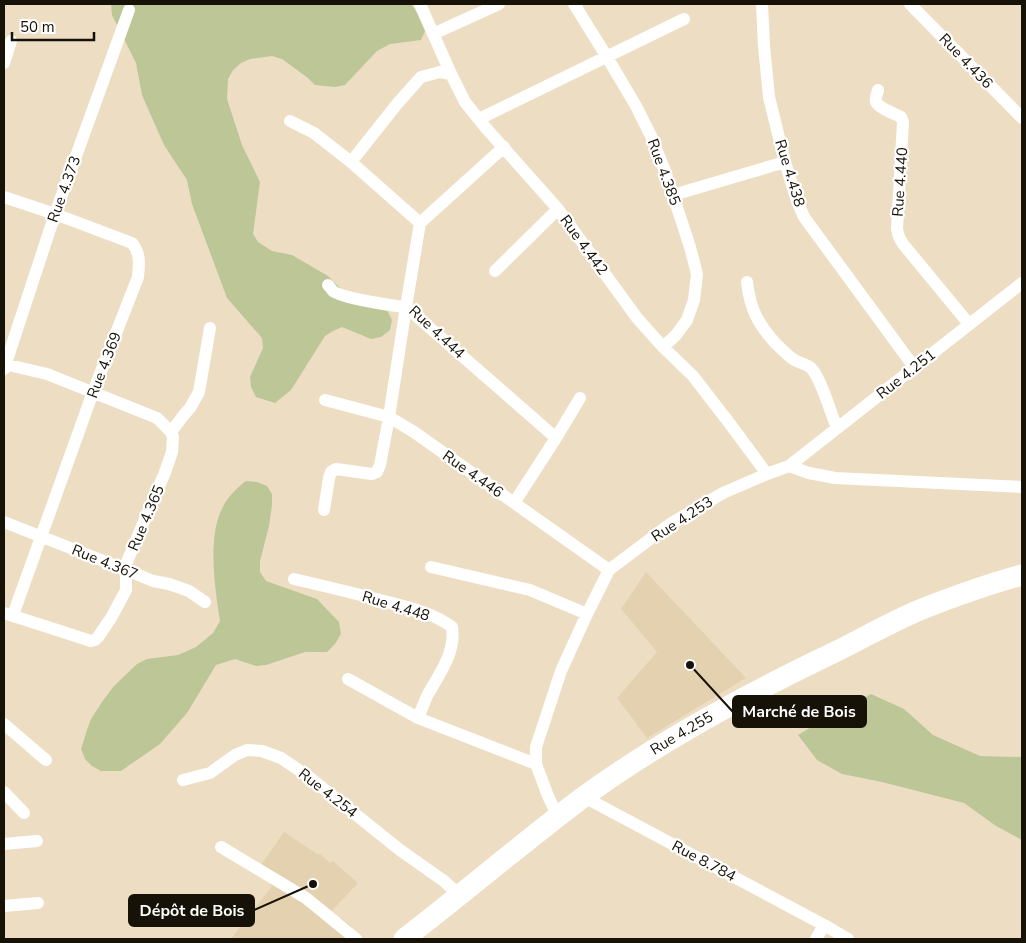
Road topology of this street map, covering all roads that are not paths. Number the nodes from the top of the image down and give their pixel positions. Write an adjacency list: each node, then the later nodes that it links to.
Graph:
1 (420, 4): 8 (street, Rue 4.442)
2 (499, 4): 8 (street)
3 (574, 4): 10 (street, Rue 4.385)
4 (762, 4): 19 (street, Rue 4.438)
5 (910, 4): 14 (street, Rue 4.436)
6 (129, 10): 23 (street, Rue 4.373)
7 (684, 19): 10 (street)
8 (433, 34): 12 (street, Rue 4.442)
9 (10, 41): 11 (street)
10 (607, 57): 15 (street); 20 (street, Rue 4.385)
11 (4, 63)
12 (451, 74): 15 (street, Rue 4.442); 18 (street)
13 (878, 90): 30 (street, Rue 4.440)
14 (1022, 118)
15 (479, 119): 17 (street, Rue 4.442)
16 (290, 121): 18 (street)
17 (504, 147): 22 (street, Rue 4.442); 24 (street)
18 (351, 162): 24 (street)
19 (785, 162): 20 (street); 34 (street, Rue 4.438)
20 (673, 195): 32 (street, Rue 4.385)
21 (4, 197): 23 (street, Rue 4.369)
22 (558, 209): 25 (street); 32 (street, Rue 4.442)
23 (54, 214): 33 (street, Rue 4.373); 35 (street, Rue 4.369)
24 (420, 223): 29 (street, Rue 4.444)
25 (495, 271)
26 (747, 282): 39 (street)
27 (1022, 283): 30 (street, Rue 4.251)
28 (328, 285): 29 (street)
29 (406, 307): 38 (street); 41 (street, Rue 4.444)
30 (969, 324): 34 (street, Rue 4.251)
31 (210, 328): 40 (street)
32 (663, 346): 43 (street, Rue 4.442)
33 (4, 366): 35 (street)
34 (914, 367): 39 (street, Rue 4.251)
35 (93, 392): 40 (street); 48 (street, Rue 4.369)
36 (580, 398): 41 (street)
37 (325, 400): 38 (street, Rue 4.446)
38 (389, 417): 45 (street, Rue 4.446); 46 (street)
39 (837, 428): 42 (street, Rue 4.251)
40 (172, 432): 50 (street, Rue 4.365)
41 (556, 438): 45 (street)
42 (789, 466): 43 (street, Rue 4.253); 44 (street)
43 (766, 474): 51 (street, Rue 4.253)
44 (1022, 487)
45 (514, 503): 51 (street, Rue 4.446)
46 (324, 510)
47 (4, 522): 48 (street, Rue 4.367)
48 (42, 537): 50 (street, Rue 4.367); 55 (street, Rue 4.369)
49 (431, 567): 56 (street)
50 (124, 569): 54 (street, Rue 4.367); 55 (street, Rue 4.365)
51 (609, 570): 56 (street, Rue 4.253)
52 (1022, 575): 64 (highway, Rue 4.255)
53 (294, 579): 58 (street, Rue 4.448)
54 (205, 602)
55 (8, 614)
56 (586, 614): 61 (street, Rue 4.253)
57 (348, 680): 58 (street)
58 (418, 718): 61 (street)
59 (4, 724): 60 (street)
60 (46, 760)
61 (536, 764): 66 (street, Rue 4.253)
62 (183, 780): 70 (street, Rue 4.254)
63 (4, 792): 65 (street)
64 (584, 797): 66 (highway, Rue 4.255); 73 (street, Rue 8.784)
65 (24, 814)
66 (558, 817): 70 (highway, Rue 4.255)
67 (37, 841): 68 (street)
68 (4, 844)
69 (221, 847): 74 (street)
70 (459, 895): 75 (highway, Rue 4.255)
71 (38, 903): 72 (street)
72 (4, 906)
73 (824, 925): 76 (street); 77 (street, Rue 8.784)
74 (356, 939)
75 (404, 939)
76 (816, 939)
77 (848, 939)

